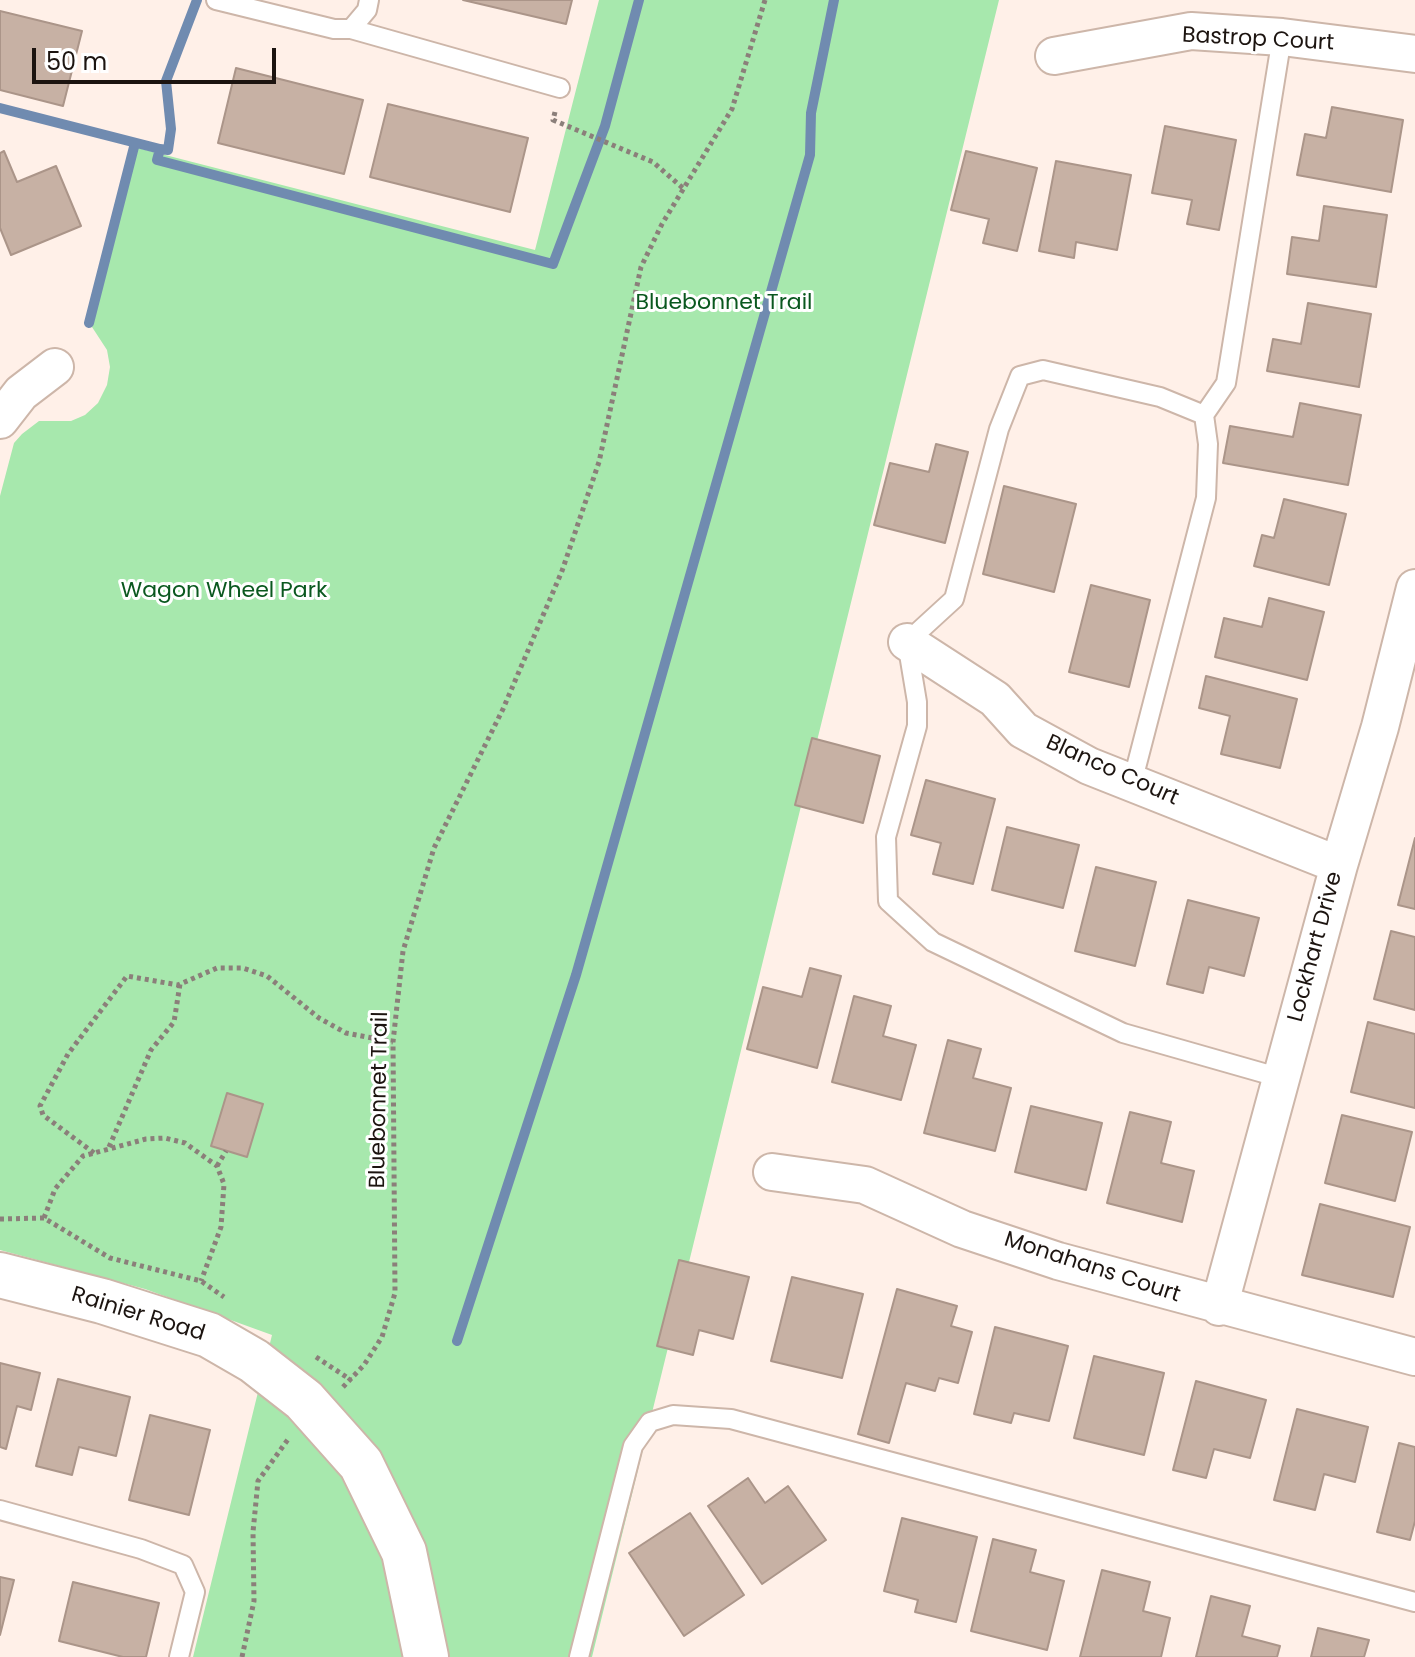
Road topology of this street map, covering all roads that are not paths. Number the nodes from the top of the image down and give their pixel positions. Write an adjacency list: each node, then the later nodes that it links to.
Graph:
1 (216, 0): 3 (lane)
2 (369, 0): 3 (lane)
3 (351, 29): 7 (lane)
4 (1282, 37): 5 (street, Bastrop Court); 6 (street, Bastrop Court); 9 (lane)
5 (1415, 54)
6 (1054, 56)
7 (560, 88)
8 (55, 367): 10 (street)
9 (1204, 415): 12 (lane); 13 (lane)
10 (0, 420)
11 (1415, 588): 14 (street, Lockhart Drive)
12 (907, 642): 13 (street, Blanco Court); 15 (lane)
13 (1132, 783): 14 (street, Blanco Court)
14 (1339, 865): 15 (street, Lockhart Drive)
15 (1281, 1078): 18 (street, Lockhart Drive)
16 (772, 1172): 18 (street, Monahans Court)
17 (0, 1275): 23 (street, Rainier Road)
18 (1219, 1307): 19 (street, Monahans Court)
19 (1415, 1357)
20 (0, 1510): 22 (lane)
21 (1415, 1602): 24 (lane)
22 (179, 1657)
23 (426, 1657)
24 (579, 1657)

